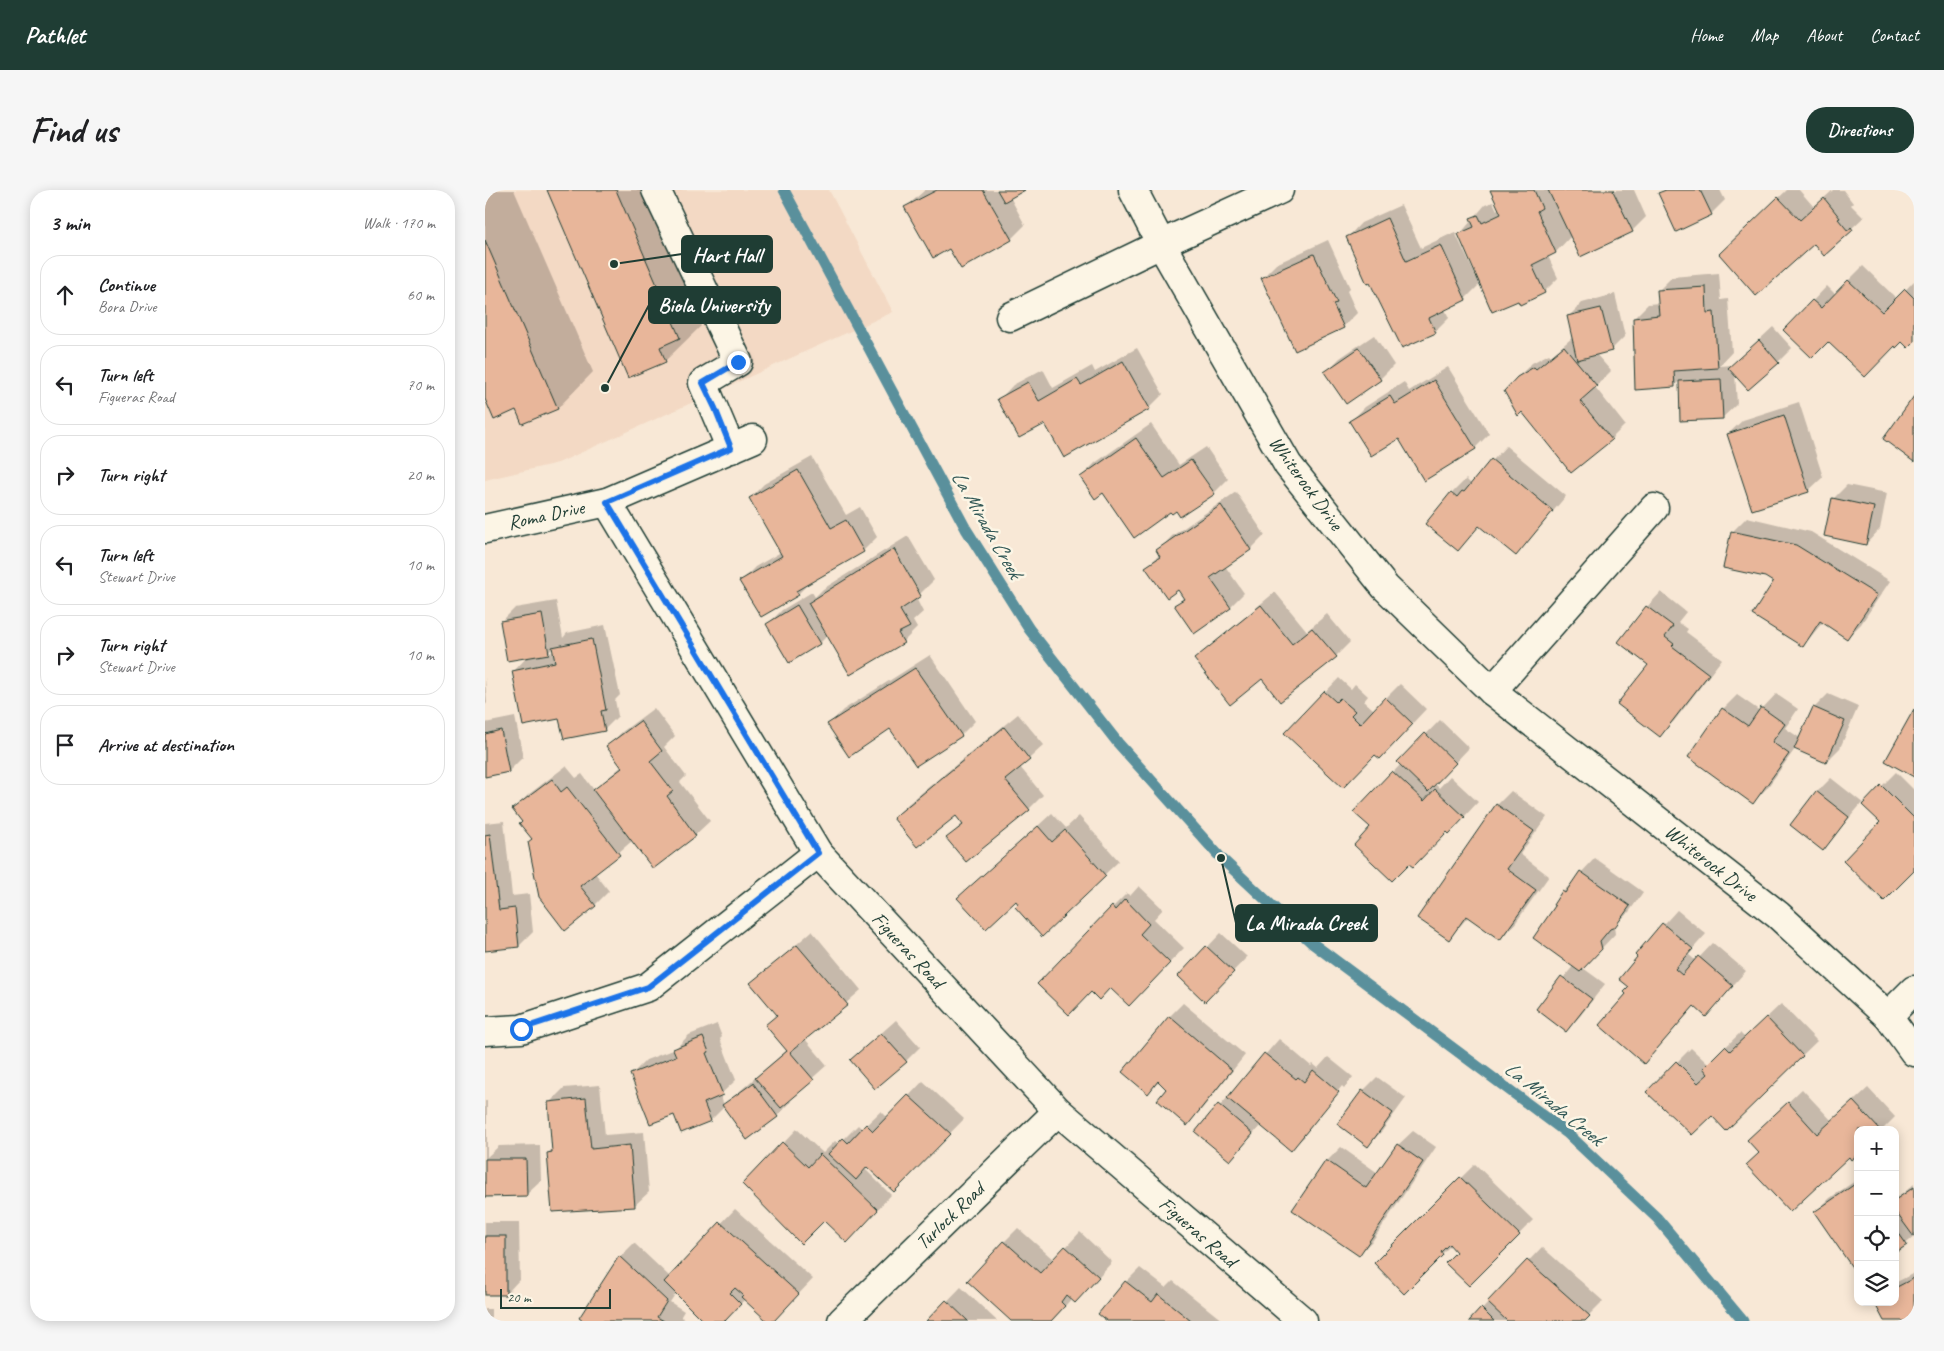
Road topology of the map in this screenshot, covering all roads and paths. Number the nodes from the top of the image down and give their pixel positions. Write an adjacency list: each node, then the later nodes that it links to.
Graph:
1 (656, 190): 6 (street, Roma Drive)
2 (1133, 190): 4 (street, Whiterock Drive)
3 (1279, 190): 4 (street)
4 (1161, 244): 5 (street); 9 (street, Whiterock Drive)
5 (1011, 317)
6 (607, 502): 8 (street, Roma Drive); 10 (street, Figueras Road)
7 (1654, 508): 9 (street)
8 (485, 529)
9 (1492, 691): 12 (street, Whiterock Drive)
10 (818, 853): 13 (street); 15 (street, Figueras Road)
11 (1914, 990): 12 (street)
12 (1888, 1016): 14 (street, Whiterock Drive)
13 (485, 1031)
14 (1914, 1052)
15 (1058, 1111): 16 (street, Turlock Road); 17 (street, Figueras Road)
16 (842, 1321)
17 (1303, 1321)

